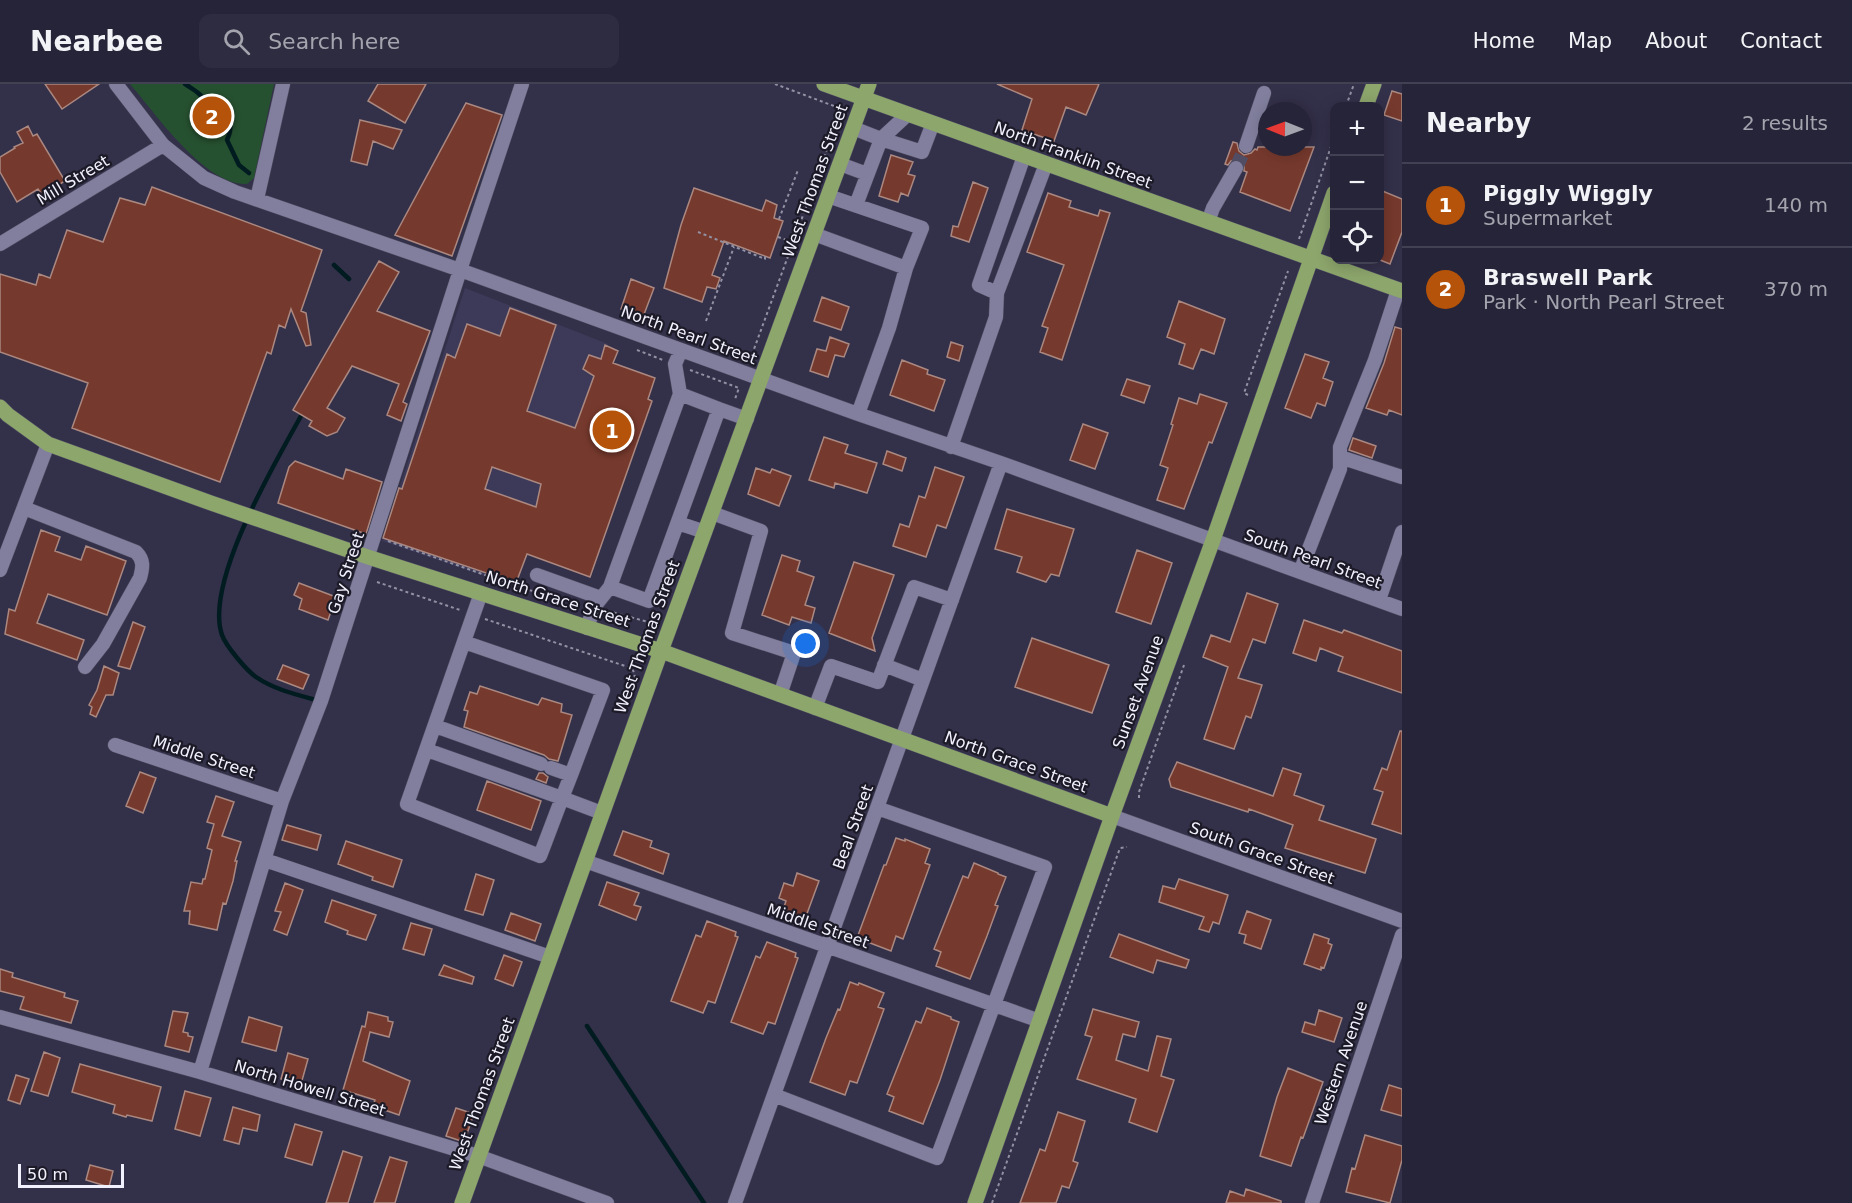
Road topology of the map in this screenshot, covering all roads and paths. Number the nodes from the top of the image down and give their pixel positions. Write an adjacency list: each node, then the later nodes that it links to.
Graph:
1 (116, 84): 16 (street, North Pearl Street)
2 (283, 84): 26 (street)
3 (522, 84): 41 (street, Gay Street)
4 (775, 84): 35 (path)
5 (824, 84): 8 (main road, North Franklin Street)
6 (1354, 84): 10 (path)
7 (1374, 84): 11 (main road)
8 (866, 91): 12 (main road, North Franklin Street); 14 (main road, West Thomas Street)
9 (1264, 93): 17 (street)
10 (1347, 102)
11 (1367, 102)
12 (908, 114): 13 (main road, North Franklin Street); 15 (street)
13 (933, 123): 15 (street); 19 (main road, North Franklin Street)
14 (853, 128): 15 (street); 20 (main road, West Thomas Street)
15 (881, 139): 24 (street)
16 (163, 145): 26 (street, North Pearl Street); 36 (street, Mill Street)
17 (1246, 146)
18 (1330, 152): 34 (path)
19 (1024, 156): 21 (main road, North Franklin Street); 43 (street)
20 (840, 164): 24 (street); 25 (main road, West Thomas Street)
21 (1046, 164): 30 (main road, North Franklin Street); 43 (street)
22 (1236, 168): 30 (street)
23 (798, 170): 29 (path)
24 (867, 174): 27 (street)
25 (828, 196): 27 (street); 32 (main road, West Thomas Street)
26 (257, 199): 41 (street, North Pearl Street)
27 (856, 206): 40 (street)
28 (1330, 207): 39 (main road, Sunset Avenue)
29 (779, 219)
30 (1208, 222): 39 (main road, North Franklin Street)
31 (698, 232): 37 (path)
32 (814, 234): 40 (street); 49 (main road, West Thomas Street)
33 (778, 237): 35 (path)
34 (1299, 240)
35 (793, 242): 47 (path)
36 (0, 244)
37 (734, 247): 38 (path); 44 (path)
38 (765, 256)
39 (1311, 258): 42 (main road, North Franklin Street); 66 (main road, Sunset Avenue)
40 (906, 268): 53 (street)
41 (460, 270): 46 (street, North Pearl Street); 67 (street, Gay Street)
42 (1400, 291): 57 (street)
43 (997, 293): 56 (street)
44 (706, 321)
45 (631, 348): 48 (path)
46 (681, 350): 48 (street); 49 (street, North Pearl Street)
47 (749, 363)
48 (675, 364): 50 (street); 52 (path)
49 (762, 379): 53 (street, North Pearl Street); 54 (main road, West Thomas Street)
50 (680, 394): 52 (street); 72 (street)
51 (0, 407): 55 (main road, North Grace Street)
52 (725, 411): 54 (street); 62 (street)
53 (858, 414): 56 (street, North Pearl Street)
54 (747, 419): 61 (main road, West Thomas Street)
55 (48, 444): 60 (street); 67 (main road, North Grace Street)
56 (951, 447): 58 (street, North Pearl Street)
57 (1340, 457): 59 (street); 70 (street)
58 (1002, 463): 66 (street, North Pearl Street); 75 (street, Beal Street)
59 (1402, 477)
60 (24, 508): 69 (street); 84 (street)
61 (712, 513): 63 (main road, West Thomas Street); 86 (street)
62 (678, 523): 63 (street); 72 (street)
63 (705, 532): 82 (main road, West Thomas Street)
64 (1402, 532): 68 (street)
65 (385, 540): 74 (path)
66 (1213, 540): 70 (street, South Pearl Street); 97 (main road, Sunset Avenue)
67 (368, 557): 73 (main road, North Grace Street); 94 (street, Gay Street)
68 (1397, 562): 76 (street)
69 (0, 570)
70 (1300, 572): 76 (street, South Pearl Street)
71 (537, 575): 77 (street)
72 (610, 587): 77 (street)
73 (480, 593): 80 (main road, North Grace Street); 81 (street)
74 (548, 595)
75 (952, 600): 83 (street); 85 (street, Beal Street)
76 (1379, 600): 78 (street, South Pearl Street)
77 (597, 602): 79 (path); 80 (street)
78 (1402, 609)
79 (658, 619)
80 (587, 628): 82 (main road, North Grace Street)
81 (464, 642): 88 (street); 92 (street)
82 (660, 651): 86 (main road, North Grace Street); 96 (main road, West Thomas Street)
83 (884, 665): 85 (street); 87 (street)
84 (85, 667)
85 (923, 680): 89 (street, Beal Street)
86 (780, 695): 87 (main road, North Grace Street)
87 (814, 708): 89 (main road, North Grace Street)
88 (435, 726): 91 (street); 92 (street)
89 (902, 740): 95 (street, Beal Street); 97 (main road, North Grace Street)
90 (116, 745): 94 (street, Middle Street)
91 (427, 750): 93 (street); 93 (street)
92 (571, 775): 93 (street)
93 (562, 798): 96 (street)
94 (282, 801): 99 (street, Gay Street)
95 (877, 808): 103 (street, Beal Street); 105 (street)
96 (602, 813): 100 (main road, West Thomas Street)
97 (1112, 816): 101 (street, South Grace Street); 107 (main road, Sunset Avenue)
98 (1127, 847): 115 (path)
99 (265, 860): 104 (street); 108 (street, Gay Street)
100 (585, 861): 103 (street, Middle Street); 104 (main road, West Thomas Street)
101 (1402, 921)
102 (1402, 935): 116 (street, Western Avenue)
103 (827, 947): 105 (street, Middle Street); 109 (street, Beal Street)
104 (550, 957): 110 (main road, West Thomas Street)
105 (994, 1005): 107 (street, Middle Street); 109 (street)
106 (0, 1017): 108 (street, North Howell Street)
107 (1040, 1021): 114 (main road, Sunset Avenue)
108 (200, 1072): 110 (street, North Howell Street)
109 (774, 1095): 113 (street, Beal Street)
110 (478, 1156): 111 (main road, West Thomas Street); 112 (street, North Howell Street)
111 (462, 1203)
112 (607, 1203)
113 (735, 1203)
114 (975, 1203)
115 (992, 1203)
116 (1312, 1203)

